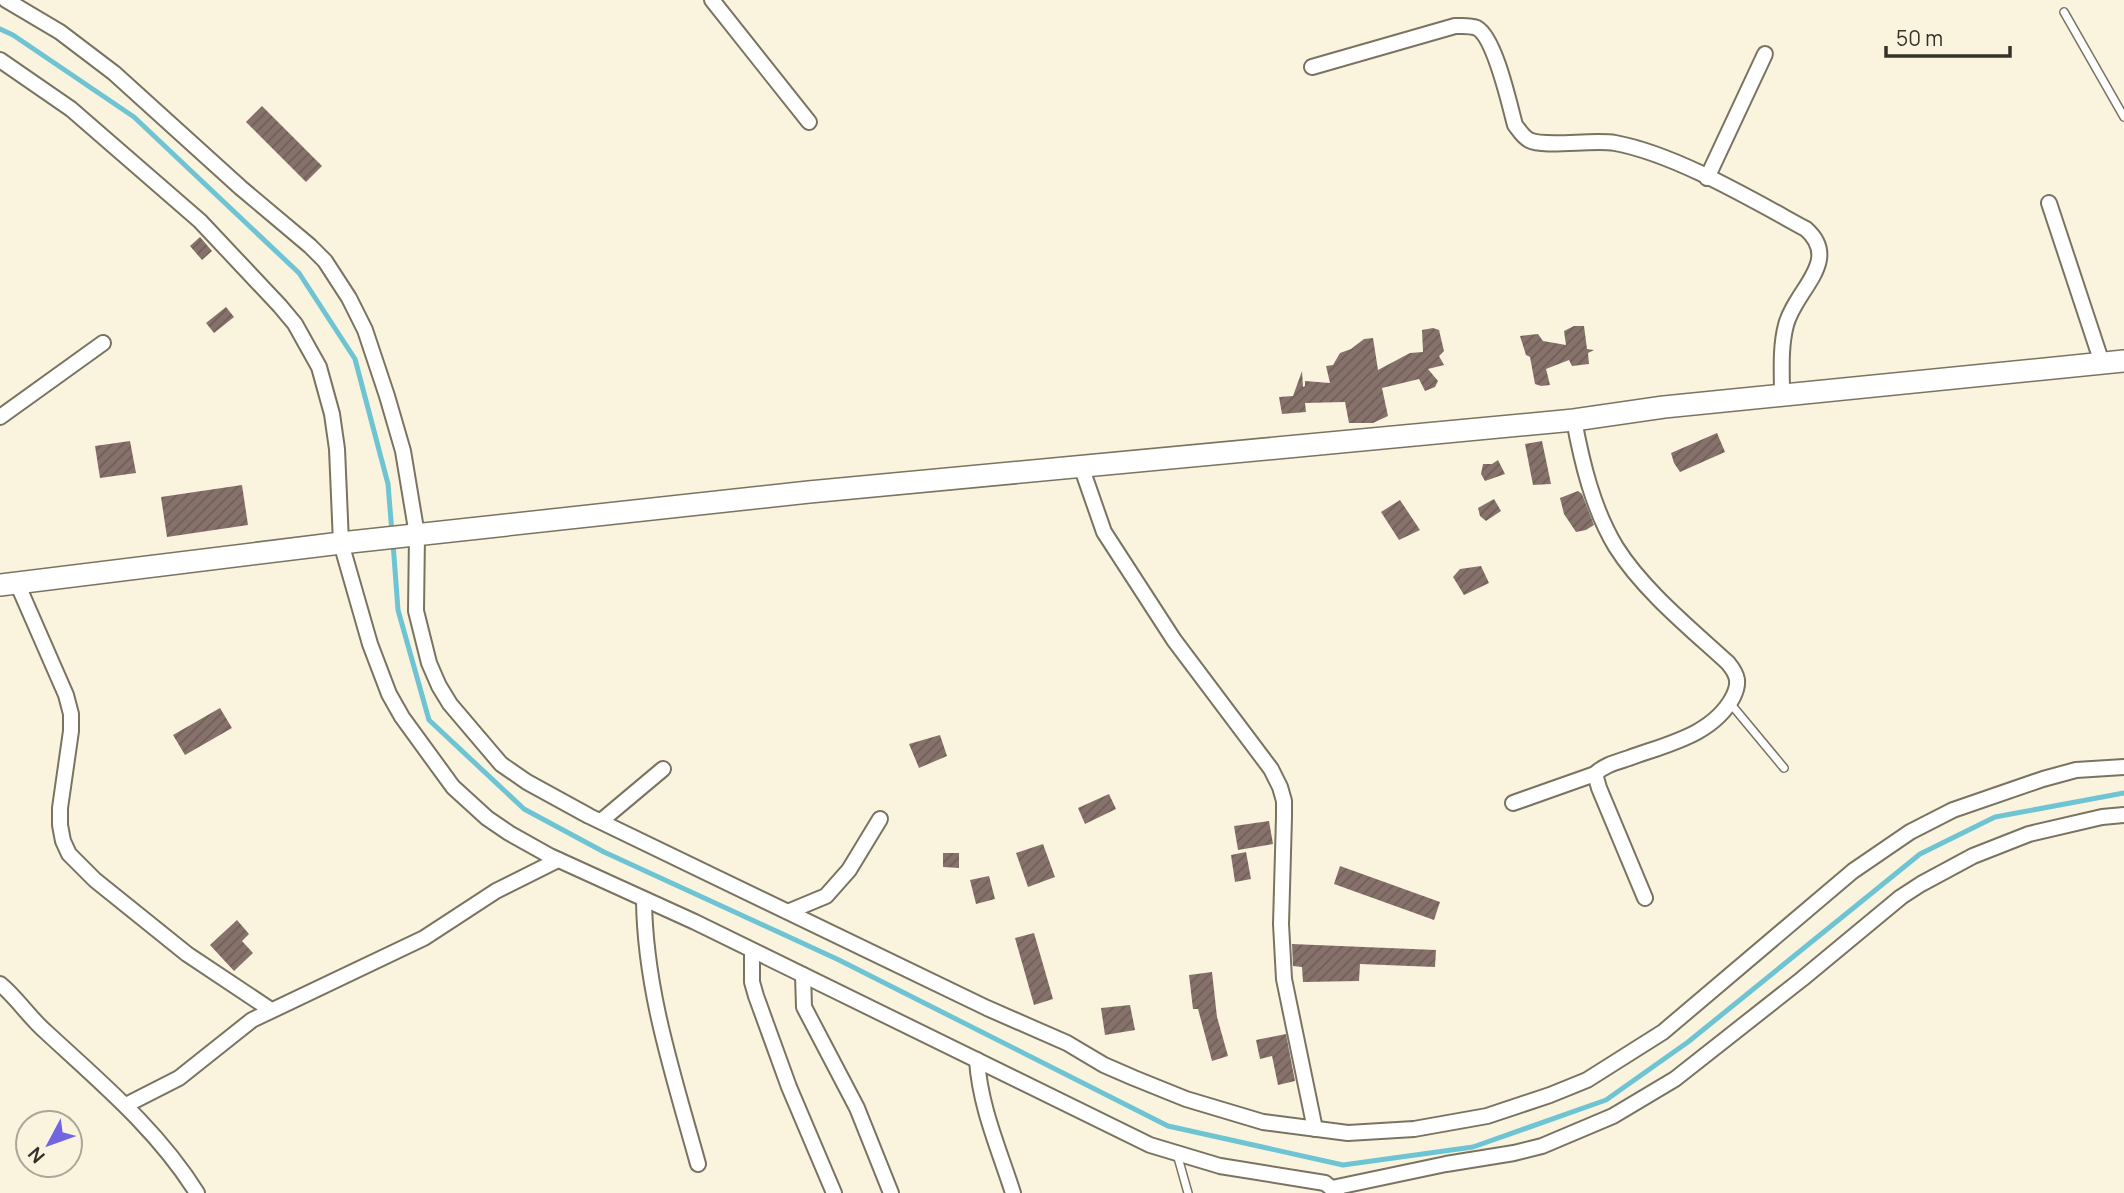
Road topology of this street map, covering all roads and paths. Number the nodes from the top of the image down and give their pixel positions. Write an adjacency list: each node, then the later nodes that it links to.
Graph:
1 (6, 0): 18 (street)
2 (712, 0): 8 (street)
3 (2064, 12): 7 (lane)
4 (1765, 54): 9 (street)
5 (0, 60): 19 (street)
6 (1312, 67): 9 (street)
7 (2124, 117)
8 (809, 122)
9 (1707, 178): 14 (street)
10 (2049, 203): 13 (street)
11 (103, 342): 15 (street)
12 (2124, 361): 13 (main road)
13 (2102, 363): 14 (main road)
14 (1782, 396): 16 (main road)
15 (0, 417)
16 (1574, 420): 17 (main road); 21 (street)
17 (1081, 466): 18 (main road); 40 (street)
18 (407, 536): 19 (main road); 29 (street)
19 (341, 543): 20 (main road); 30 (street)
20 (8, 584): 37 (street)
21 (1730, 703): 23 (lane); 25 (street)
22 (2124, 767): 40 (street)
23 (1784, 768)
24 (663, 769): 29 (street)
25 (1595, 774): 26 (street); 31 (street)
26 (1513, 803)
27 (2124, 815): 43 (street)
28 (880, 819): 33 (street)
29 (601, 821): 33 (street)
30 (558, 860): 32 (street); 37 (street)
31 (1645, 898)
32 (644, 900): 34 (street); 42 (street)
33 (790, 911): 40 (street)
34 (752, 951): 35 (street); 45 (street)
35 (803, 975): 38 (street); 46 (street)
36 (0, 984): 39 (street)
37 (271, 1010): 39 (street)
38 (977, 1060): 41 (street); 47 (street)
39 (126, 1105): 44 (street)
40 (1315, 1129)
41 (1177, 1154): 43 (street); 48 (lane)
42 (698, 1164)
43 (1334, 1191)
44 (197, 1193)
45 (834, 1193)
46 (891, 1193)
47 (1013, 1193)
48 (1188, 1193)

